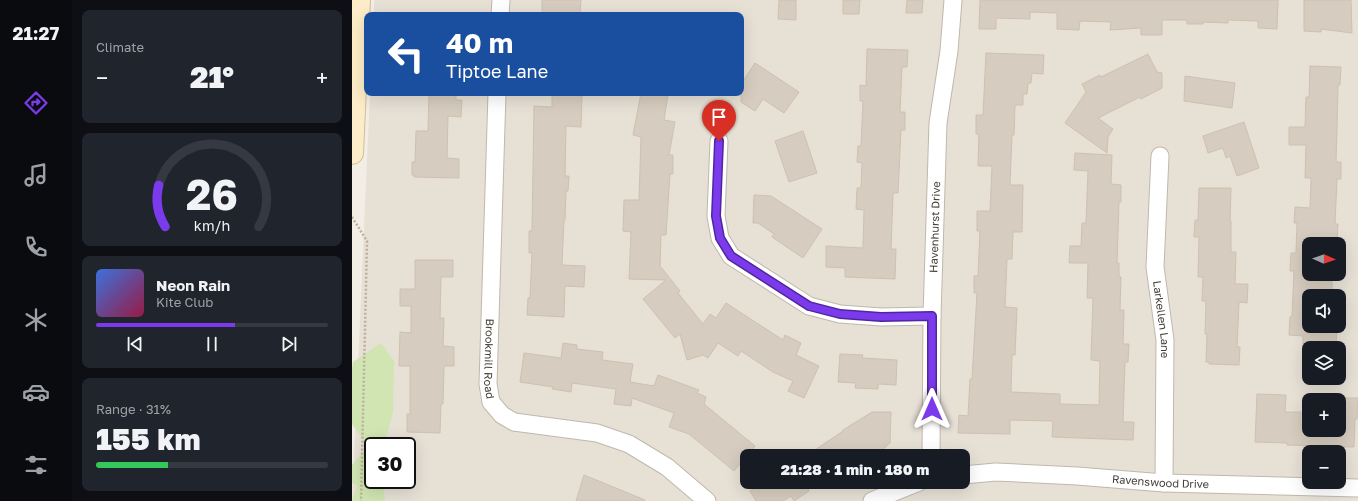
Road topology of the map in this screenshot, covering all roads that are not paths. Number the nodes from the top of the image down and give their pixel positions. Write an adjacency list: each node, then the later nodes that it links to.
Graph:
1 (359, 0): 5 (main road)
2 (501, 0): 4 (street)
3 (953, 0): 10 (street, Havenhurst Drive)
4 (500, 12)
5 (359, 35): 8 (main road)
6 (497, 96): 16 (street, Brookmill Road)
7 (719, 141): 10 (street)
8 (352, 153)
9 (1160, 156): 13 (street, Larkellen Lane)
10 (932, 316): 11 (street, Havenhurst Drive)
11 (931, 449)
12 (970, 474): 13 (street, Ravenswood Drive)
13 (1164, 483): 14 (street, Ravenswood Drive)
14 (1358, 488)
15 (902, 489): 17 (street)
16 (707, 501)
17 (872, 501)

